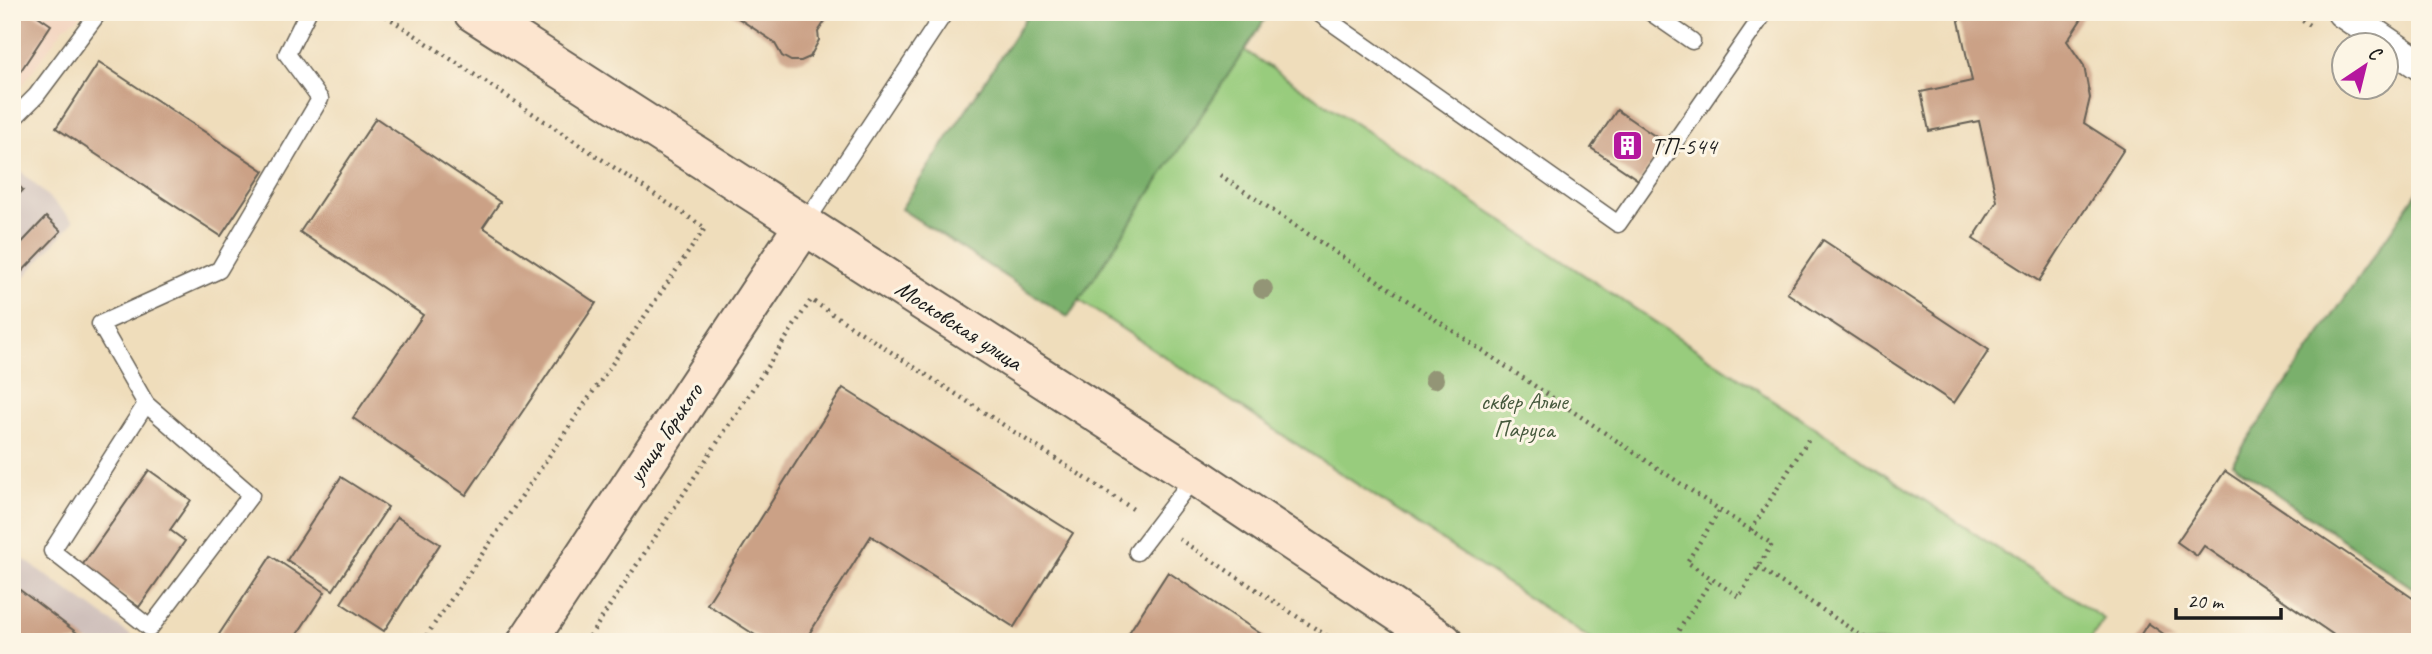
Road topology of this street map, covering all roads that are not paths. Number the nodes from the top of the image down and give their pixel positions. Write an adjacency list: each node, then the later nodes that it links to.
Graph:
1 (99, 12): 11 (lane)
2 (308, 12): 13 (lane)
3 (473, 12): 12 (main road, Московская улица)
4 (945, 12): 12 (lane)
5 (1317, 12): 7 (lane)
6 (1650, 12): 9 (lane)
7 (1765, 12)
8 (2342, 12): 10 (street)
9 (1692, 41)
10 (2420, 65)
11 (12, 120)
12 (804, 225): 14 (main road, Московская улица); 16 (main road, улица Горького)
13 (146, 404): 13 (lane)
14 (1195, 476): 15 (lane); 17 (main road, Московская улица)
15 (1137, 552)
16 (527, 642)
17 (1443, 642)

